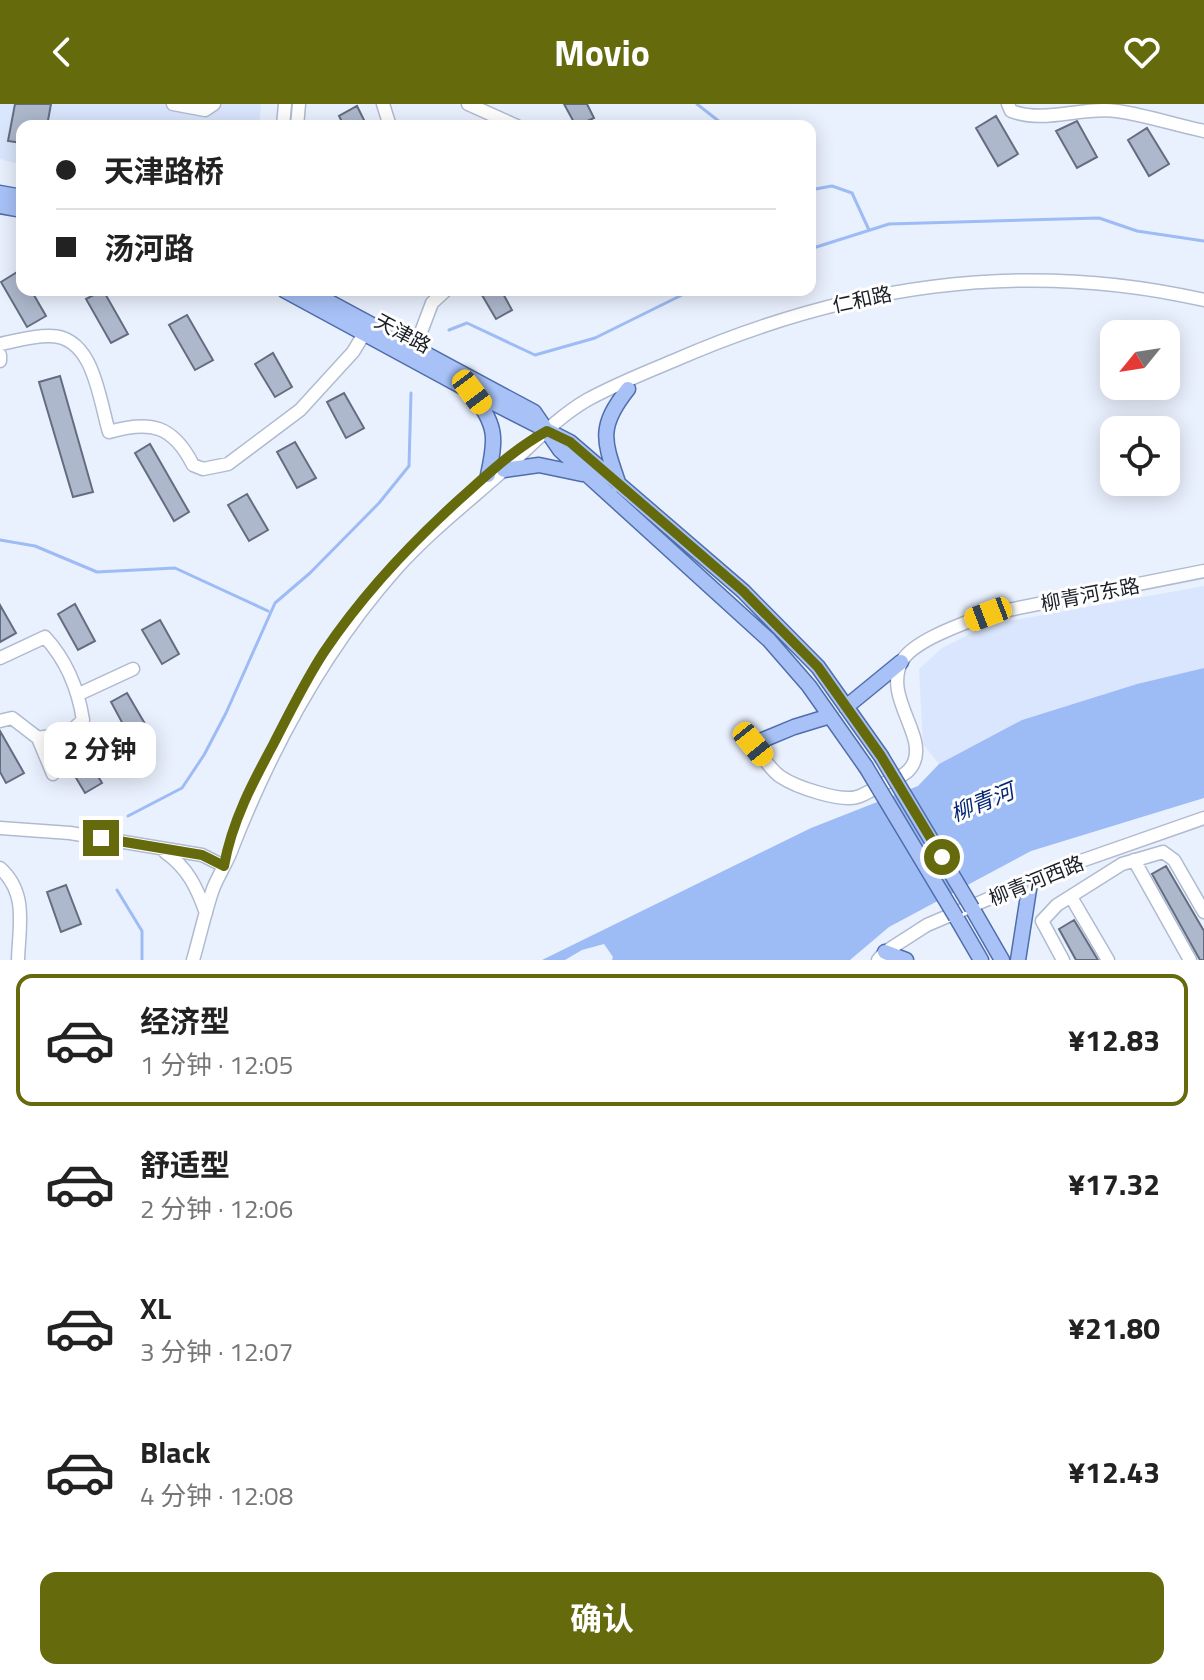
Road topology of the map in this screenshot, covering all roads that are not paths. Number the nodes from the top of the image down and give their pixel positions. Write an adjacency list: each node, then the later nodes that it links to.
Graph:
1 (173, 104): 2 (street)
2 (214, 104)
3 (468, 104): 5 (street)
4 (1008, 104): 6 (street)
5 (504, 120)
6 (1204, 131)
7 (295, 296): 12 (main road, 天津路)
8 (318, 296): 14 (main road, 天津路)
9 (440, 296): 14 (street)
10 (1204, 300): 17 (street, 仁和路)
11 (1204, 306): 15 (street, 仁和路)
12 (364, 334): 13 (street); 16 (main road, 天津路)
13 (0, 344)
14 (415, 348): 17 (main road, 天津路)
15 (628, 389): 17 (street, 仁和路); 21 (main road)
16 (472, 392): 17 (main road, 天津路); 19 (main road)
17 (547, 431): 18 (street, 仁和路); 19 (street, 仁和路); 20 (main road, 天津路); 21 (main road, 天津路)
18 (504, 470): 20 (main road); 37 (street, 仁和路)
19 (488, 475): 37 (street, 仁和路)
20 (590, 477): 28 (main road, 天津路)
21 (619, 485): 27 (main road, 天津路)
22 (1204, 571): 24 (street, 柳青河东路)
23 (0, 658): 26 (street)
24 (901, 662): 27 (main road); 31 (street)
25 (133, 669): 26 (street)
26 (79, 694): 30 (street)
27 (846, 707): 49 (main road, 天津路, bridge)
28 (830, 716): 31 (main road); 48 (main road, 天津路, bridge)
29 (0, 721): 30 (street)
30 (38, 738): 32 (street)
31 (753, 744)
32 (53, 774)
33 (1204, 818): 39 (street, 柳青河西路)
34 (0, 828): 35 (street)
35 (159, 848): 37 (street); 42 (street)
36 (1134, 860): 40 (street); 41 (street); 53 (street)
37 (224, 866): 42 (street, 仁和路); 46 (street, 仁和路)
38 (0, 868): 44 (street)
39 (1030, 883): 43 (street, 柳青河西路); 50 (main road)
40 (1071, 897): 51 (street); 52 (street)
41 (1204, 912)
42 (206, 913): 45 (street, 仁和路)
43 (881, 956): 47 (main road)
44 (18, 960)
45 (193, 960)
46 (200, 960)
47 (906, 960)
48 (981, 960)
49 (1002, 960)
50 (1018, 960)
51 (1063, 960)
52 (1108, 960)
53 (1190, 960)

